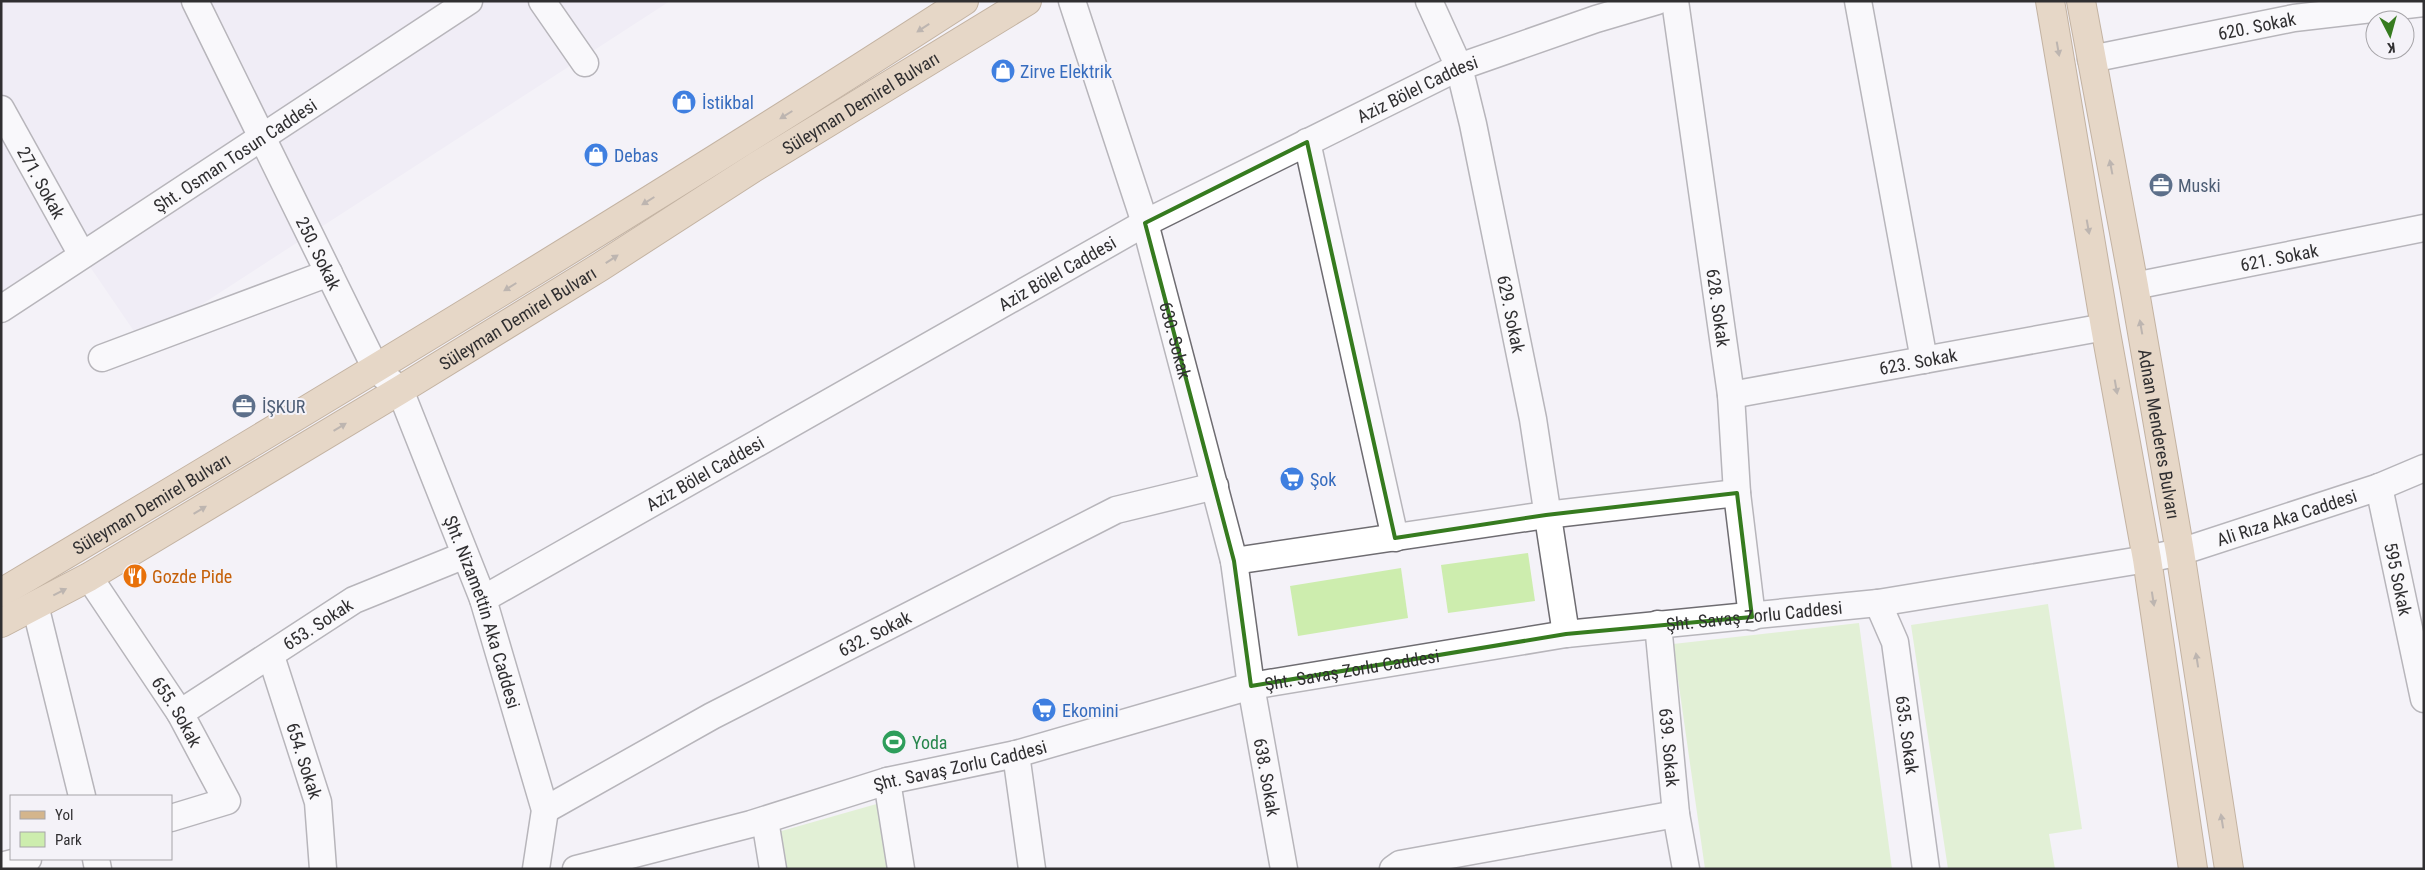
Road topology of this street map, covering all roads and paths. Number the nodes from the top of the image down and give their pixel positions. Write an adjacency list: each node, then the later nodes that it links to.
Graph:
1 (195, 1): 21 (street, 250. Sokak)
2 (469, 1): 16 (street, Şht. Osman Tosun Caddesi)
3 (542, 1): 18 (street)
4 (964, 1): 32 (main road, Süleyman Demirel Bulvarı, one-way to 32)
5 (1027, 1): 33 (main road, Süleyman Demirel Bulvarı, one-way to 5)
6 (1072, 1): 23 (street, 630. Sokak)
7 (1429, 1): 19 (street, 629. Sokak)
8 (1657, 1): 14 (street, Aziz Bölel Caddesi)
9 (1675, 1): 34 (street, 628. Sokak)
10 (1858, 1): 31 (street)
11 (2050, 1): 29 (main road, Adnan Menderes Bulvarı, one-way to 29)
12 (2081, 1): 17 (main road, Adnan Menderes Bulvarı)
13 (2424, 3): 15 (street, 620. Sokak)
14 (1594, 10): 19 (street, Aziz Bölel Caddesi)
15 (2291, 10): 17 (street, 620. Sokak)
16 (433, 11): 21 (street, Şht. Osman Tosun Caddesi)
17 (2090, 59): 27 (main road, Adnan Menderes Bulvarı, one-way to 17)
18 (585, 62)
19 (1459, 67): 22 (street, Aziz Bölel Caddesi); 39 (street, 629. Sokak)
20 (1, 109): 25 (street, 271. Sokak)
21 (264, 138): 25 (street, Şht. Osman Tosun Caddesi); 26 (street, 250. Sokak)
22 (1307, 142): 23 (street, Aziz Bölel Caddesi); 40 (street)
23 (1145, 223): 36 (street, 630. Sokak); 47 (street, Aziz Bölel Caddesi)
24 (2424, 228): 27 (street, 621. Sokak)
25 (82, 255): 28 (street, Şht. Osman Tosun Caddesi)
26 (329, 273): 30 (street); 32 (street, 250. Sokak)
27 (2134, 286): 41 (main road, Adnan Menderes Bulvarı, one-way to 27)
28 (1, 309)
29 (2105, 326): 31 (street, 623. Sokak); 43 (main road, Adnan Menderes Bulvarı, one-way to 43)
30 (102, 358)
31 (1924, 360): 34 (street, 623. Sokak)
32 (376, 369): 33 (street, Şht. Nizamettin Aka Caddesi); 46 (main road, Süleyman Demirel Bulvarı)
33 (400, 390): 42 (street, Şht. Nizamettin Aka Caddesi); 45 (main road, Süleyman Demirel Bulvarı, one-way to 33)
34 (1731, 395): 38 (street, 628. Sokak)
35 (2424, 468): 37 (street, Ali Rıza Aka Caddesi)
36 (1215, 486): 44 (street, 630. Sokak); 61 (street, 632. Sokak)
37 (2379, 487): 41 (street, Ali Rıza Aka Caddesi); 56 (street, 595 Sokak)
38 (1738, 493): 39 (street); 50 (street, 628. Sokak)
39 (1546, 514): 40 (street); 53 (street, 629. Sokak)
40 (1395, 538): 44 (street)
41 (2180, 552): 43 (street, Ali Rıza Aka Caddesi); 78 (main road, Adnan Menderes Bulvarı, one-way to 41)
42 (466, 555): 47 (street, Şht. Nizamettin Aka Caddesi); 54 (street, 653. Sokak)
43 (2147, 559): 48 (street, Şht. Savaş Zorlu Caddesi); 77 (main road, Adnan Menderes Bulvarı, one-way to 77)
44 (1234, 561): 55 (street, 630. Sokak)
45 (89, 577): 49 (main road, Süleyman Demirel Bulvarı, one-way to 45); 57 (street, 655. Sokak)
46 (1, 593)
47 (483, 599): 61 (street, Şht. Nizamettin Aka Caddesi)
48 (1878, 603): 50 (street, Şht. Savaş Zorlu Caddesi); 76 (street, 635. Sokak)
49 (35, 605): 51 (main road, Süleyman Demirel Bulvarı); 60 (street)
50 (1752, 617): 52 (street, Şht. Savaş Zorlu Caddesi)
51 (1, 623)
52 (1658, 624): 53 (street, Şht. Savaş Zorlu Caddesi); 62 (street, 639. Sokak)
53 (1566, 634): 55 (street, Şht. Savaş Zorlu Caddesi)
54 (271, 656): 57 (street, 653. Sokak); 67 (street, 654. Sokak)
55 (1251, 686): 58 (street, Şht. Savaş Zorlu Caddesi); 73 (street, 638. Sokak)
56 (2424, 699)
57 (180, 713): 63 (street, 655. Sokak)
58 (1016, 754): 59 (street, Şht. Savaş Zorlu Caddesi); 72 (street)
59 (887, 781): 64 (street, Şht. Savaş Zorlu Caddesi); 71 (street)
60 (82, 795)
61 (545, 810): 68 (street, Şht. Nizamettin Aka Caddesi)
62 (1676, 814): 74 (street); 75 (street, 639. Sokak)
63 (172, 818)
64 (765, 820): 69 (street, Şht. Savaş Zorlu Caddesi); 70 (street)
65 (24, 860): 66 (street)
66 (1, 866)
67 (324, 869)
68 (536, 869)
69 (576, 869)
70 (773, 869)
71 (900, 869)
72 (1032, 869)
73 (1284, 869)
74 (1393, 869)
75 (1686, 869)
76 (1926, 869)
77 (2193, 869)
78 (2229, 869)

